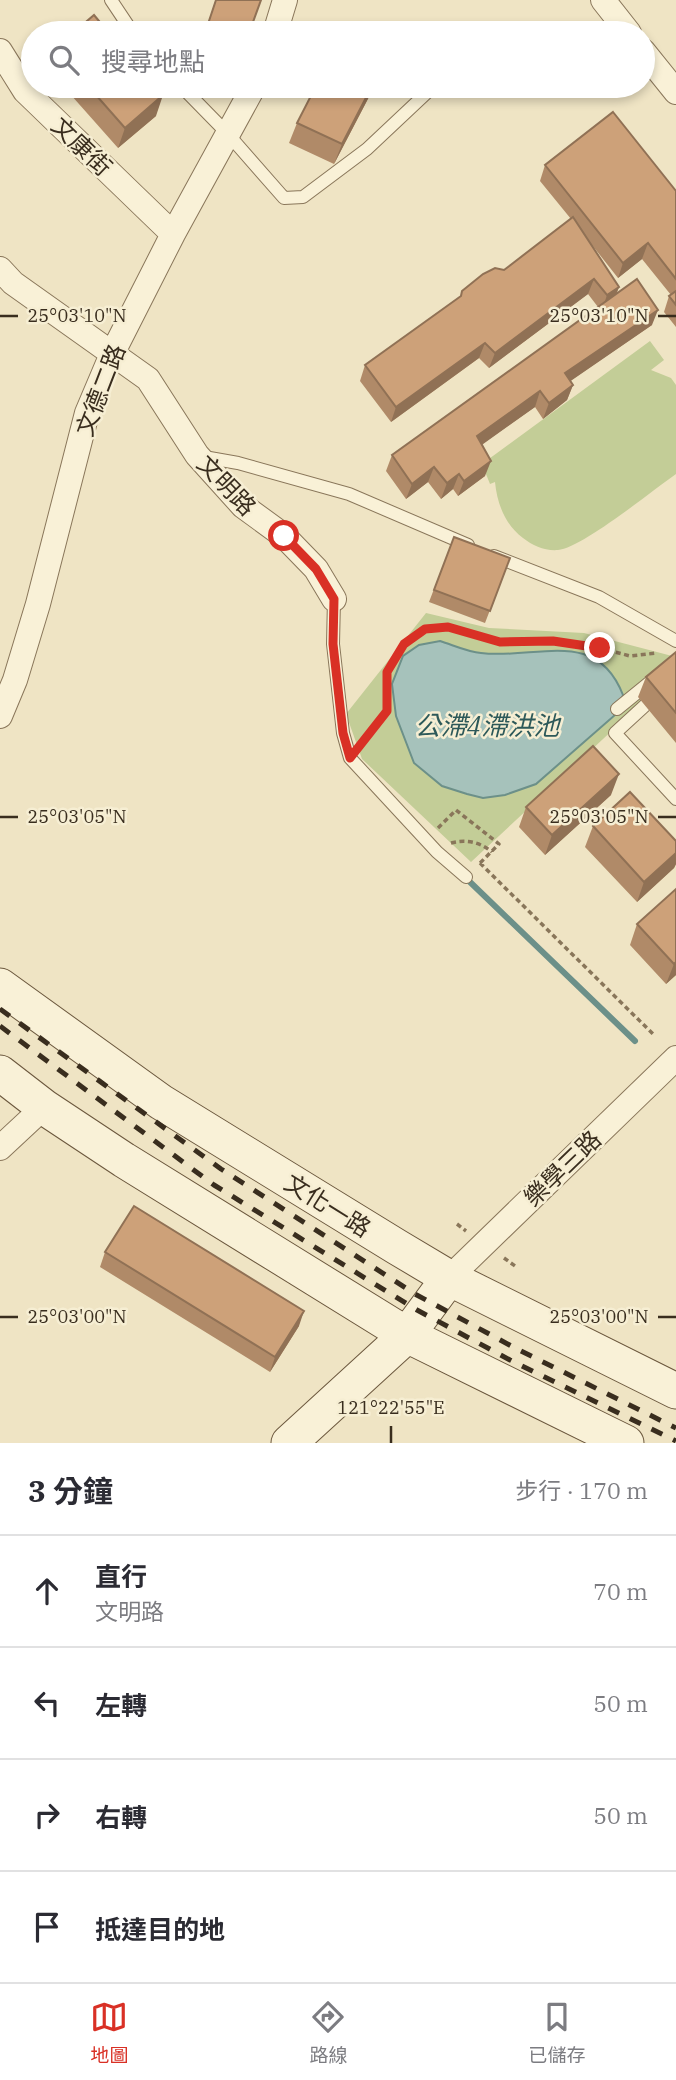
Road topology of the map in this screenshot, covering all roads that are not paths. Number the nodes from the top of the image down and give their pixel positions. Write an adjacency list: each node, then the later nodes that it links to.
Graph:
1 (111, 0): 4 (lane)
2 (285, 0): 5 (street)
3 (603, 0): 6 (street)
4 (125, 21)
5 (279, 21)
6 (620, 21)
7 (0, 51): 9 (street, 文康街)
8 (655, 66): 10 (street)
9 (21, 85)
10 (676, 92)
11 (32, 98): 16 (street, 文康街)
12 (193, 98): 15 (lane)
13 (247, 98): 15 (street, 文德二路)
14 (421, 98): 15 (lane)
15 (228, 133): 16 (street, 文德二路)
16 (173, 234): 18 (street, 文德二路)
17 (0, 269): 18 (street, 文明路)
18 (112, 354): 19 (street, 文明路); 25 (street, 文德二路)
19 (197, 455): 20 (street, 文明路); 21 (lane)
20 (334, 599): 27 (lane, 文明路)
21 (676, 641)
22 (676, 661): 24 (lane)
23 (676, 677): 26 (lane)
24 (617, 709)
25 (0, 716)
26 (676, 799)
27 (466, 877)
28 (0, 986): 33 (street, 文化一路)
29 (676, 1058): 33 (street, 樂學三路)
30 (0, 1073): 31 (street)
31 (44, 1107): 32 (street); 34 (street)
32 (0, 1147)
33 (449, 1278): 34 (street); 35 (street, 文化一路)
34 (407, 1335): 36 (street); 37 (street)
35 (676, 1391)
36 (289, 1443)
37 (626, 1443)

